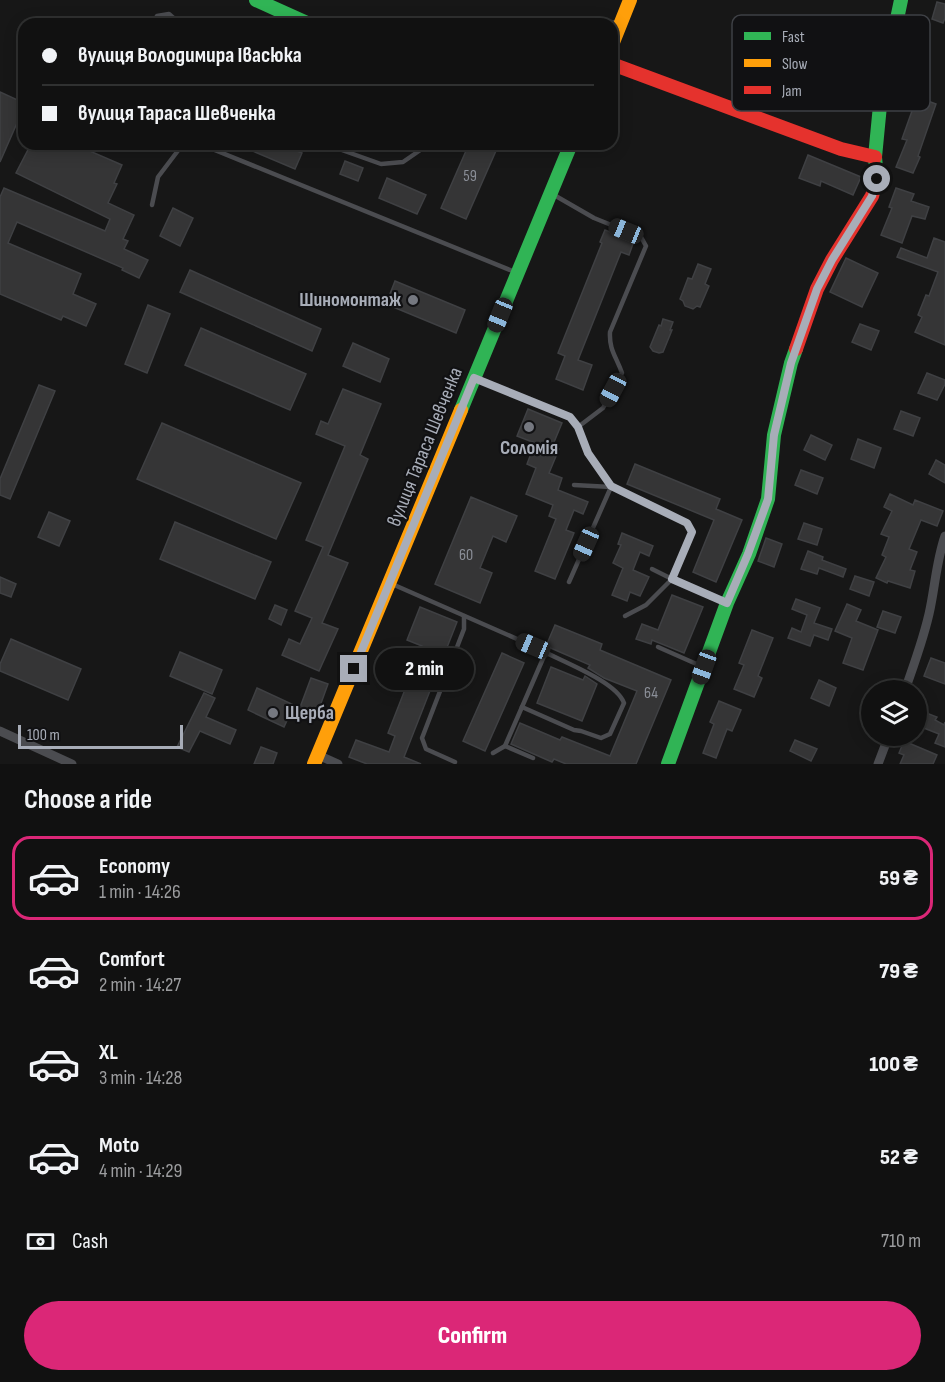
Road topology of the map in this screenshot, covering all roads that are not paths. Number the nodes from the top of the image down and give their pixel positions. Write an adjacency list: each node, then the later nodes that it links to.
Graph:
1 (256, 0): 7 (street)
2 (630, 0): 8 (street)
3 (901, 0): 4 (street)
4 (898, 15)
5 (157, 18): 6 (lane)
6 (174, 18)
7 (296, 18)
8 (622, 21): 9 (lane); 10 (street)
9 (618, 22)
10 (618, 31)
11 (618, 66): 12 (street)
12 (732, 109)
13 (739, 111): 20 (street)
14 (879, 111): 20 (street)
15 (178, 150): 22 (lane)
16 (215, 150): 23 (lane)
17 (342, 150): 18 (lane)
18 (420, 150)
19 (569, 150): 21 (street, вулиця Тараса Шевченка)
20 (875, 157): 33 (street)
21 (551, 193): 23 (street, вулиця Тараса Шевченка); 25 (lane)
22 (152, 205)
23 (517, 273): 24 (street, вулиця Тараса Шевченка)
24 (474, 378): 25 (lane); 32 (street, вулиця Тараса Шевченка)
25 (578, 427): 27 (lane)
26 (574, 485): 27 (lane)
27 (611, 486): 30 (lane); 31 (lane)
28 (945, 536): 39 (street)
29 (652, 569): 30 (lane)
30 (672, 579): 33 (lane); 35 (lane)
31 (569, 582)
32 (390, 583): 34 (lane); 46 (street, вулиця Тараса Шевченка)
33 (727, 603): 38 (street)
34 (464, 616): 37 (lane); 47 (lane)
35 (625, 616)
36 (658, 647): 38 (lane)
37 (545, 654): 40 (lane); 40 (lane)
38 (704, 667): 50 (street)
39 (909, 680)
40 (522, 706): 42 (lane)
41 (0, 731): 48 (street)
42 (505, 746): 44 (lane); 45 (lane)
43 (885, 746): 51 (street)
44 (493, 753)
45 (533, 758)
46 (316, 760): 49 (street)
47 (456, 762)
48 (72, 764)
49 (338, 764)
50 (668, 764)
51 (878, 764)

